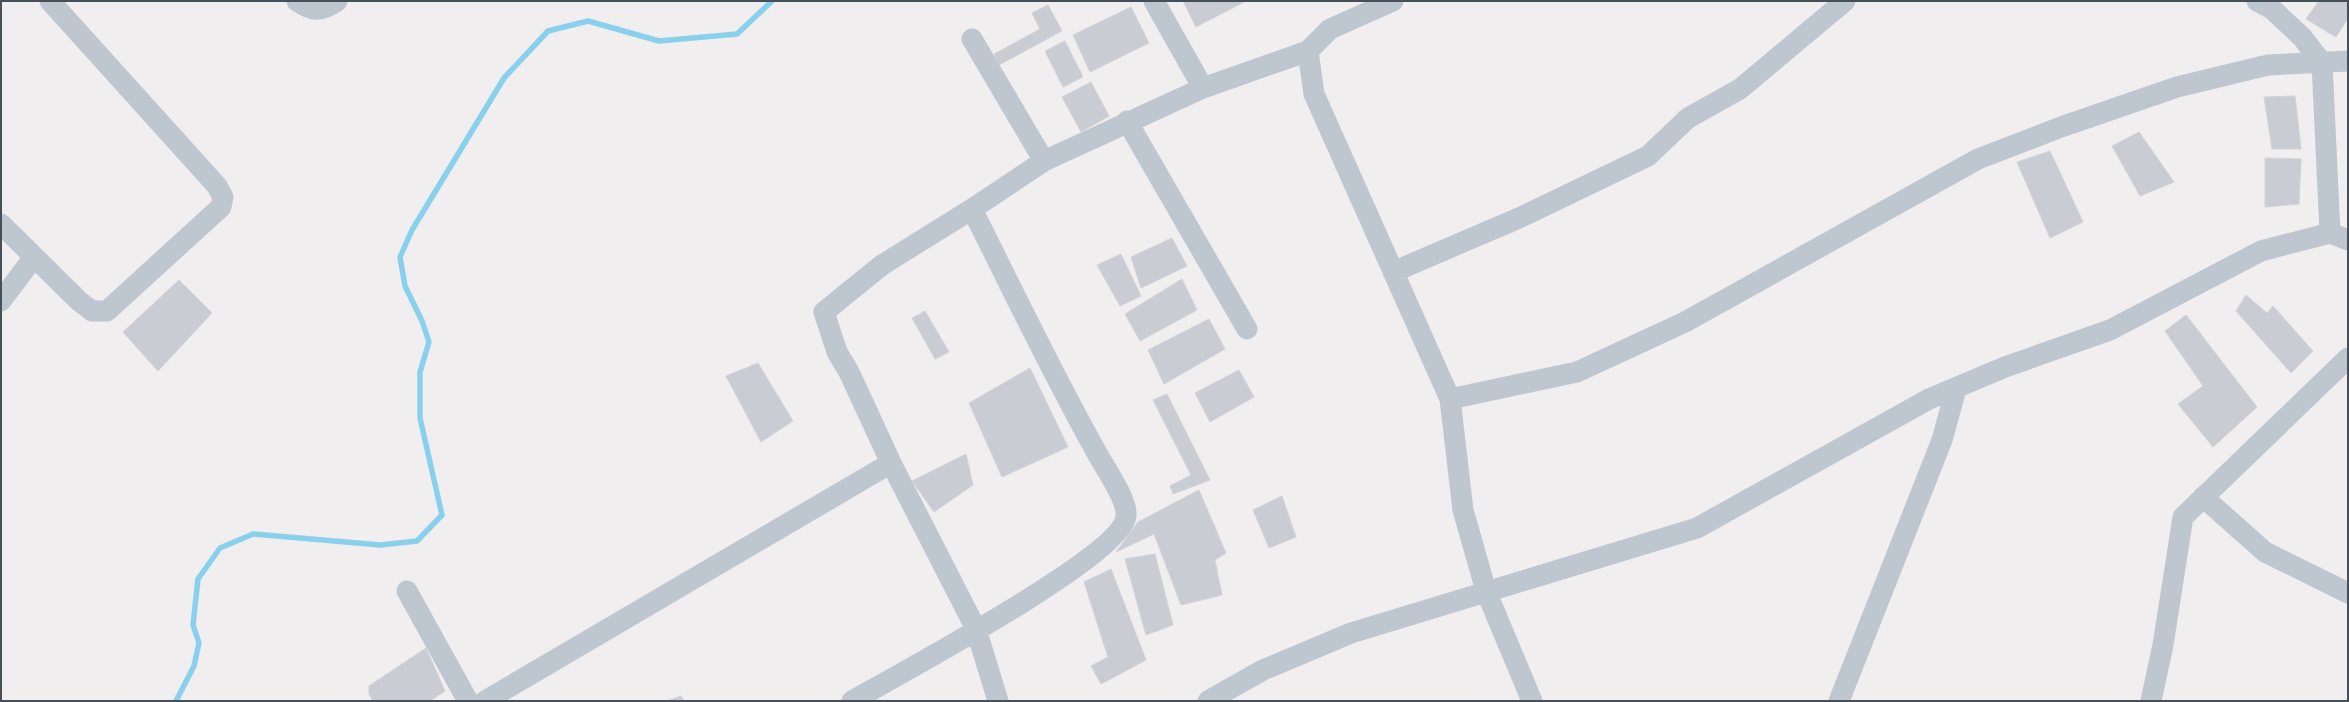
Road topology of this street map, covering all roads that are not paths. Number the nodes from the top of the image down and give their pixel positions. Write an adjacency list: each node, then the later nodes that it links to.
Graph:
1 (50, 1): 18 (street)
2 (298, 1): 3 (street)
3 (337, 1)
4 (1154, 1): 12 (street)
5 (1845, 1): 19 (street)
6 (2257, 1): 11 (street)
7 (1379, 3): 9 (street)
8 (972, 39): 14 (street)
9 (1308, 51): 12 (street); 19 (street)
10 (2348, 61): 11 (street)
11 (2322, 63): 17 (street); 24 (street)
12 (1203, 88): 13 (street)
13 (1127, 121): 14 (street); 21 (street)
14 (1044, 161): 15 (street)
15 (972, 209): 25 (street); 30 (street)
16 (1, 224): 18 (street)
17 (2339, 236): 23 (street)
18 (34, 257): 20 (street)
19 (1393, 272): 24 (street)
20 (1, 301)
21 (1247, 329)
22 (2348, 358): 26 (street)
23 (1956, 388): 28 (street); 37 (street)
24 (1450, 399): 28 (street)
25 (891, 462): 30 (street); 32 (street)
26 (2203, 497): 29 (street); 38 (street)
27 (407, 591): 31 (street)
28 (1486, 591): 35 (street); 36 (street)
29 (2348, 593)
30 (976, 629): 33 (street); 34 (street)
31 (468, 701)
32 (485, 701)
33 (852, 701)
34 (998, 701)
35 (1208, 701)
36 (1532, 701)
37 (1839, 701)
38 (2151, 701)

